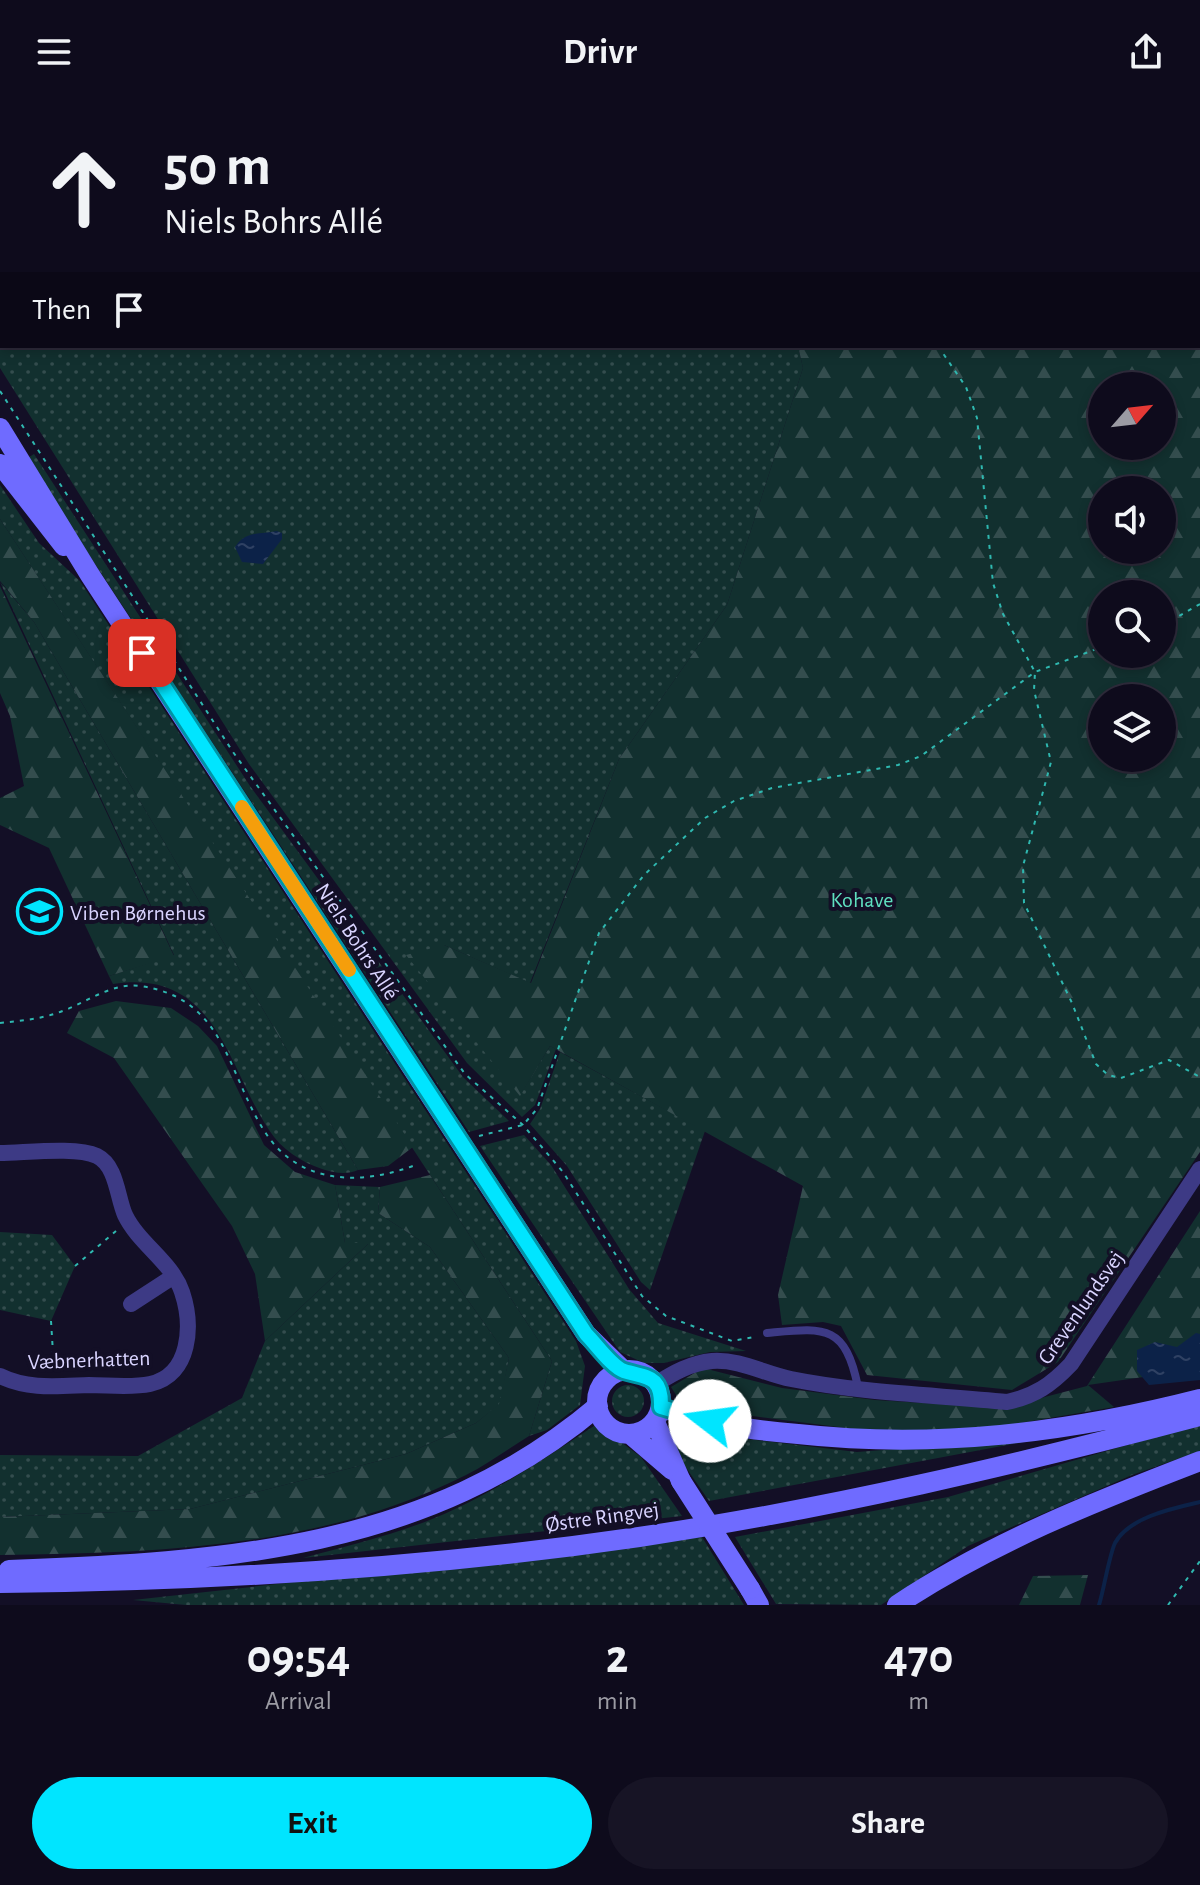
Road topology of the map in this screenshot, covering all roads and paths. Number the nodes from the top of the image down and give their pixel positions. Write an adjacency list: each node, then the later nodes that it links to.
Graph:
1 (939, 348): 9 (path)
2 (0, 391): 12 (path)
3 (2, 437): 5 (street, Niels Bohrs Allé)
4 (0, 464): 5 (street, Niels Bohrs Allé)
5 (90, 575): 23 (street, Niels Bohrs Allé)
6 (1200, 604): 7 (path)
7 (1176, 618)
8 (1088, 652): 9 (path)
9 (1035, 672): 11 (path); 12 (path)
10 (0, 1023): 15 (path)
11 (1200, 1077)
12 (523, 1125): 13 (path); 22 (path)
13 (479, 1136)
14 (0, 1153): 17 (street, Væbnerhatten)
15 (418, 1164)
16 (1200, 1169): 28 (street, Grevenlundsvej)
17 (129, 1220): 18 (path); 19 (street, Væbnerhatten)
18 (75, 1266)
19 (174, 1276): 20 (street); 27 (street, Væbnerhatten)
20 (131, 1304)
21 (51, 1321): 27 (path)
22 (767, 1333): 28 (lane)
23 (586, 1334): 24 (street, Niels Bohrs Allé); 29 (street, Niels Bohrs Allé)
24 (624, 1371): 26 (street); 29 (street)
25 (0, 1376): 27 (street, Væbnerhatten)
26 (656, 1384): 28 (street, Grevenlundsvej); 31 (street)
27 (55, 1386)
28 (858, 1387)
29 (599, 1397): 33 (street); 37 (street)
30 (1200, 1399): 31 (street)
31 (658, 1414): 33 (street); 35 (street)
32 (1200, 1416): 38 (street, Østre Ringvej)
33 (630, 1434): 35 (street)
34 (1200, 1461): 40 (street)
35 (678, 1477): 39 (street, bridge)
36 (1200, 1561): 41 (path)
37 (0, 1570)
38 (0, 1583)
39 (757, 1600)
40 (897, 1605)
41 (1168, 1605)

